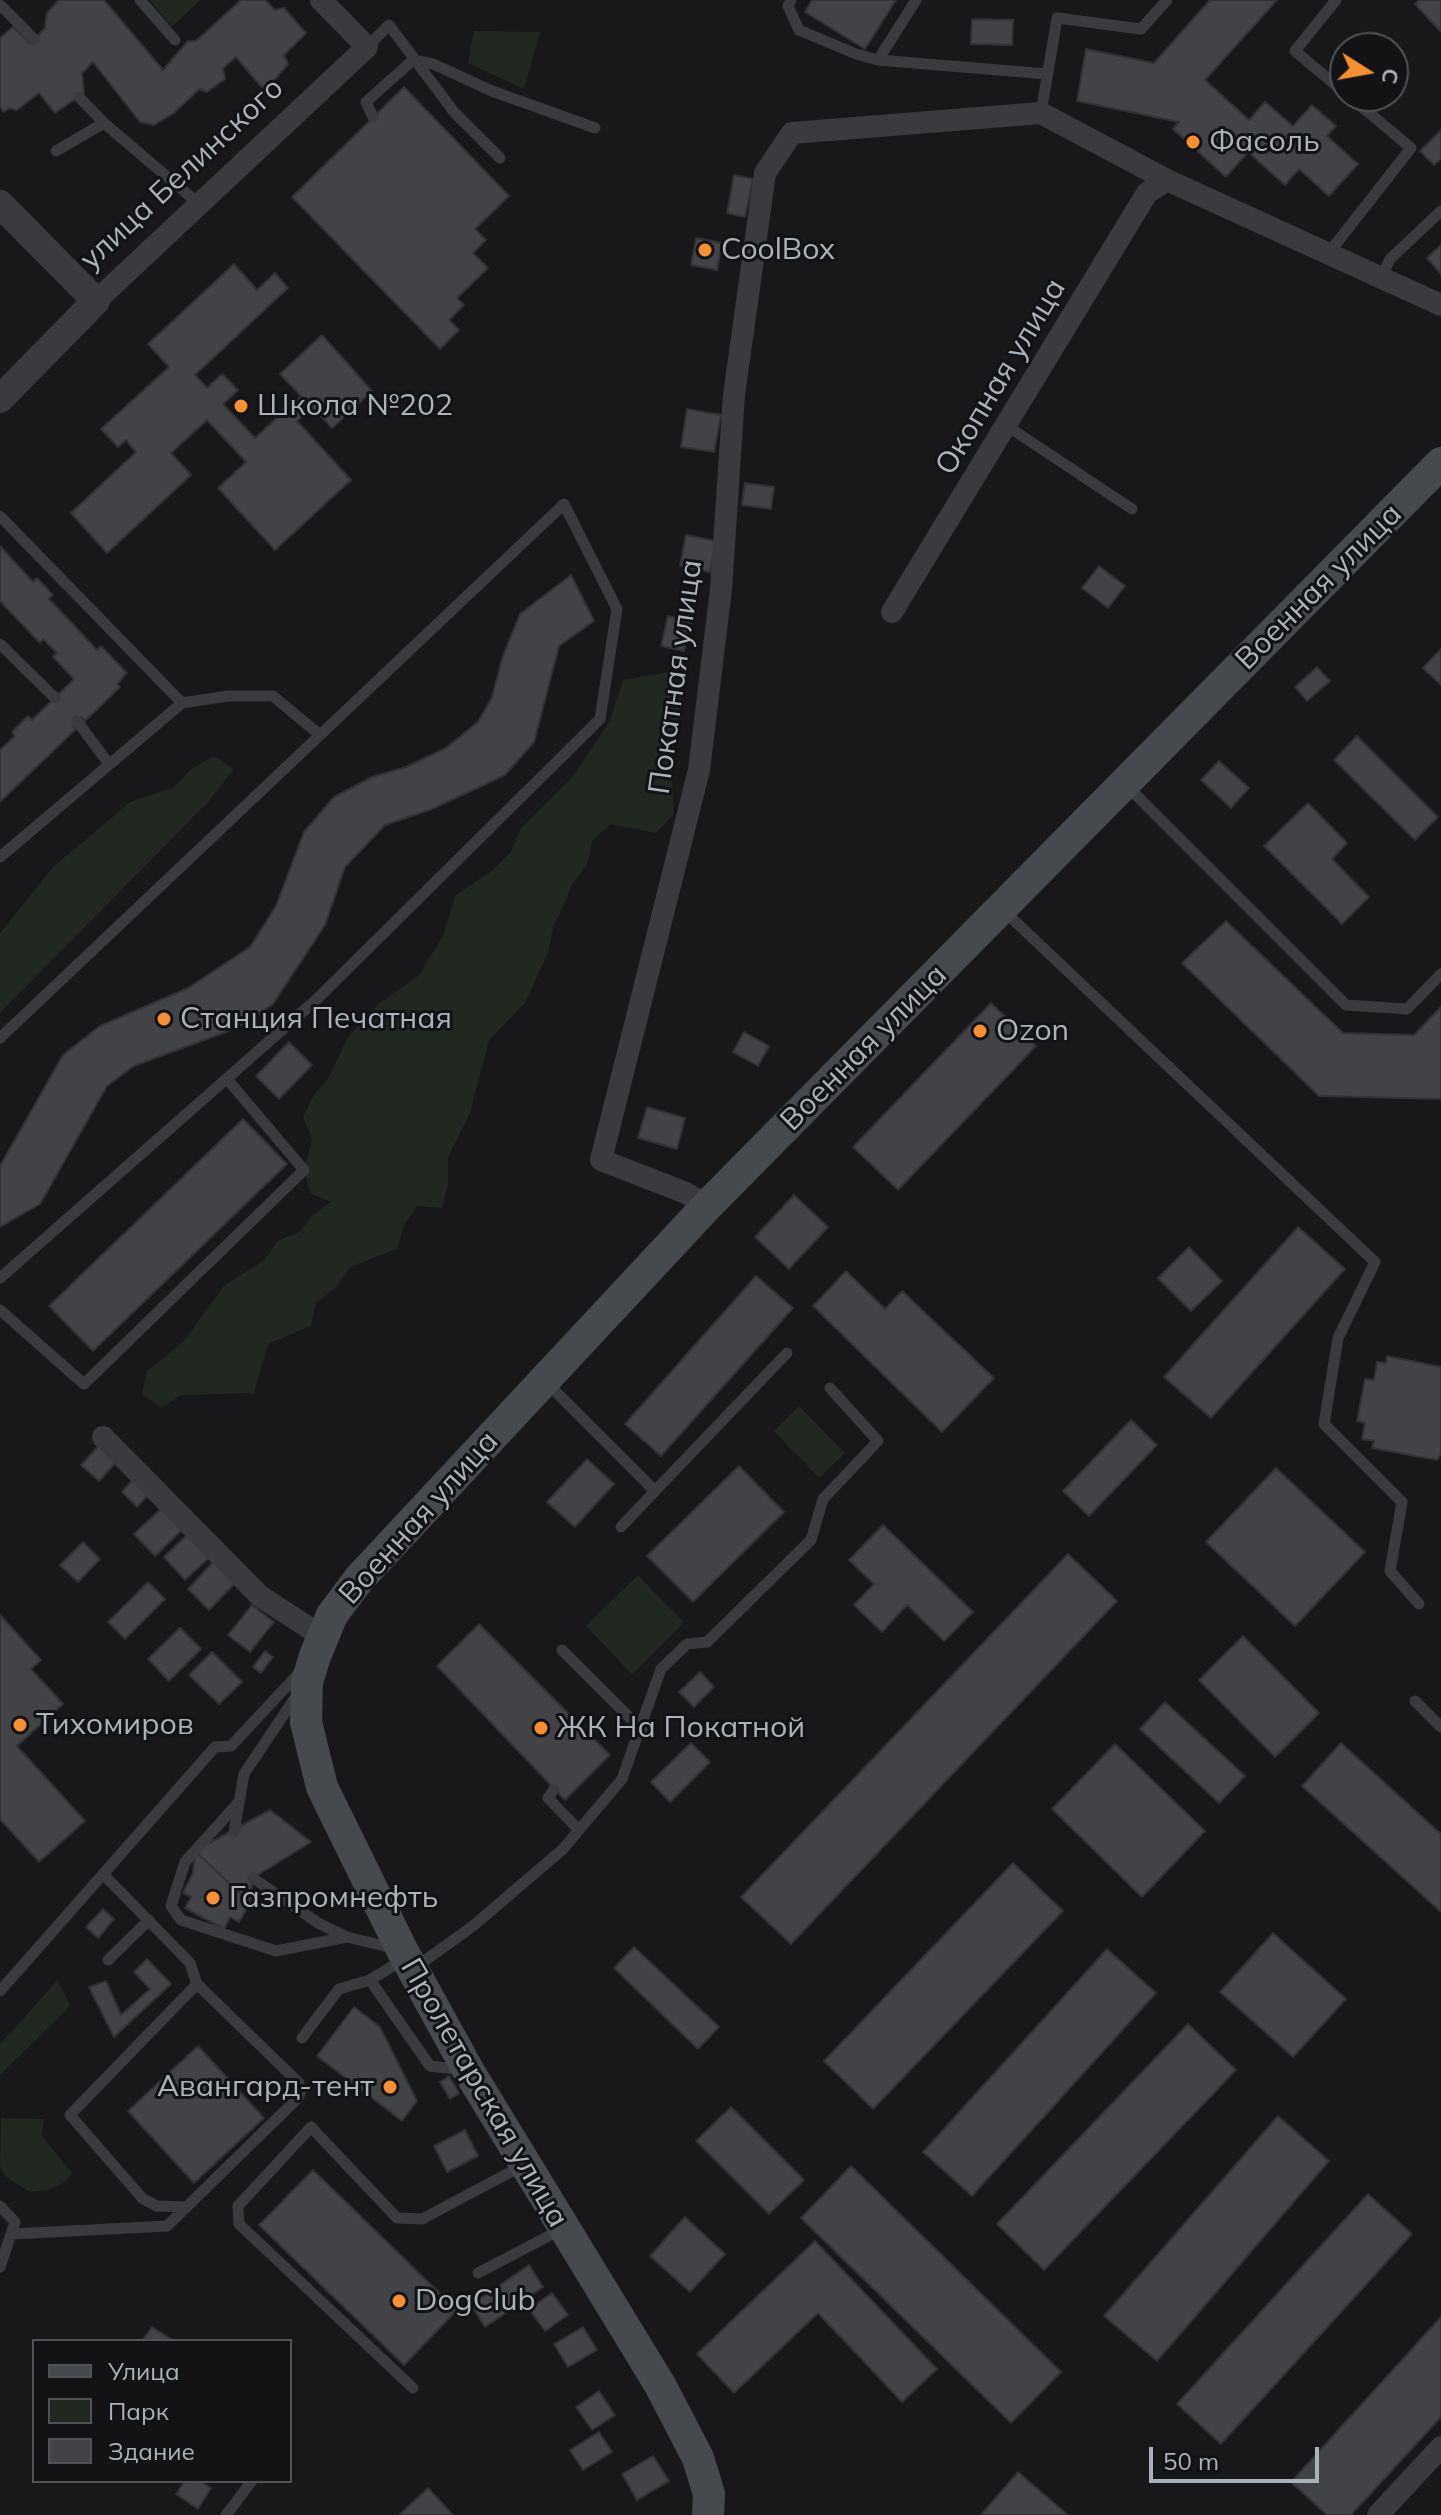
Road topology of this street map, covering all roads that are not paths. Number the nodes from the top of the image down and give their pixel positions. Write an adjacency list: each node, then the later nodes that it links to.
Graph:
1 (140, 0): 9 (lane)
2 (321, 0): 10 (street)
3 (791, 0): 12 (lane)
4 (916, 0): 12 (lane)
5 (1167, 0): 13 (lane)
6 (1336, 0): 14 (lane)
7 (3, 13): 8 (lane)
8 (34, 39)
9 (175, 40)
10 (367, 47): 11 (lane); 25 (street, улица Белинского)
11 (413, 60): 18 (lane); 20 (lane); 22 (lane)
12 (878, 60): 13 (lane)
13 (1047, 74): 17 (lane)
14 (1329, 79)
15 (79, 97): 19 (lane)
16 (1368, 112): 27 (lane)
17 (1041, 113): 23 (street); 49 (street, Покатная улица)
18 (373, 117)
19 (104, 123): 21 (lane); 25 (lane)
20 (595, 128)
21 (56, 151)
22 (500, 158)
23 (1167, 180): 27 (street); 32 (street, Окопная улица)
24 (0, 204): 29 (street)
25 (199, 204): 29 (street, улица Белинского)
26 (1441, 211): 28 (lane)
27 (1327, 256): 28 (street)
28 (1381, 279): 30 (street)
29 (96, 301): 31 (street, улица Белинского)
30 (1441, 305)
31 (0, 399)
32 (1007, 426): 34 (lane); 36 (street, Окопная улица)
33 (1441, 463): 43 (main road, Военная улица)
34 (1132, 509)
35 (0, 516): 39 (lane)
36 (892, 612)
37 (0, 644): 38 (lane)
38 (55, 698)
39 (182, 703): 41 (lane); 42 (lane)
40 (77, 721): 42 (lane)
41 (320, 735): 47 (lane); 48 (lane)
42 (109, 764): 44 (lane)
43 (1124, 784): 45 (main road, Военная улица); 46 (lane)
44 (0, 857)
45 (1001, 908): 49 (main road, Военная улица); 58 (lane)
46 (1441, 974)
47 (0, 1038)
48 (227, 1079): 50 (lane); 51 (lane)
49 (707, 1206): 53 (main road, Военная улица)
50 (0, 1278)
51 (0, 1310)
52 (787, 1353): 56 (lane)
53 (545, 1381): 56 (lane); 60 (main road, Военная улица)
54 (830, 1388): 63 (lane)
55 (103, 1437): 60 (street)
56 (655, 1491): 57 (lane)
57 (621, 1527)
58 (1419, 1604)
59 (562, 1650): 63 (lane)
60 (315, 1658): 65 (lane); 68 (lane); 72 (main road, Пролетарская улица)
61 (1415, 1701): 62 (lane)
62 (1441, 1727)
63 (642, 1730): 66 (lane)
64 (554, 1789): 66 (lane)
65 (238, 1803): 67 (lane); 71 (lane)
66 (579, 1830): 72 (lane)
67 (234, 1832)
68 (103, 1874): 70 (lane); 76 (lane)
69 (253, 1878): 71 (lane)
70 (149, 1920): 73 (lane); 75 (lane)
71 (347, 1937): 72 (lane)
72 (407, 1959): 74 (lane); 78 (main road, Пролетарская улица)
73 (108, 1960)
74 (370, 1980): 77 (lane); 78 (lane)
75 (197, 1984): 81 (lane); 81 (lane)
76 (0, 1991)
77 (302, 2038)
78 (468, 2070): 79 (main road, Пролетарская улица)
79 (524, 2165): 82 (main road, Пролетарская улица); 86 (lane)
80 (0, 2206): 83 (lane)
81 (187, 2207): 83 (lane)
82 (562, 2229): 85 (lane); 90 (main road, Пролетарская улица)
83 (12, 2234): 84 (lane)
84 (0, 2267)
85 (478, 2273)
86 (413, 2388)
87 (1441, 2447): 91 (street)
88 (250, 2483): 89 (lane)
89 (226, 2515)
90 (708, 2515)
91 (1378, 2515)

